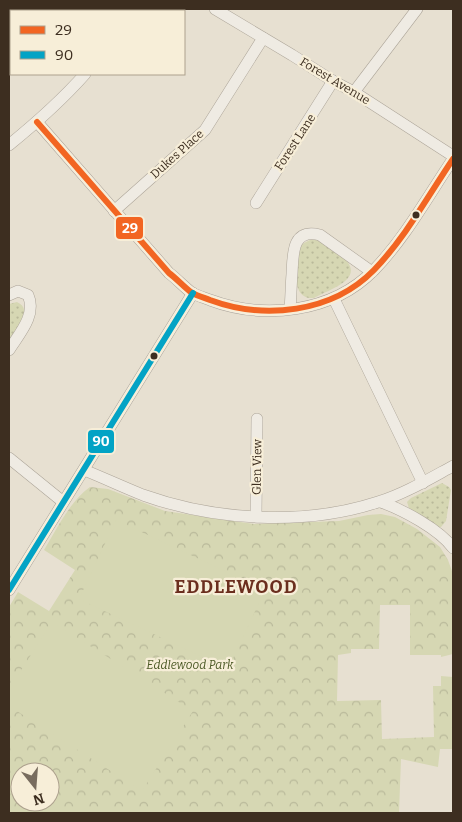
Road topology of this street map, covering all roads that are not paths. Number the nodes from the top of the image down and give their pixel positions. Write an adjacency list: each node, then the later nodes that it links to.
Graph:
1 (215, 9): 3 (street, Forest Avenue)
2 (417, 9): 6 (street)
3 (263, 38): 5 (street, Forest Avenue); 11 (street, Dukes Place)
4 (84, 75): 7 (street)
5 (333, 81): 6 (street, Forest Avenue); 10 (street, Forest Lane)
6 (354, 92): 9 (street, Forest Avenue)
7 (37, 122): 8 (street); 11 (street)
8 (9, 145)
9 (453, 157): 12 (street)
10 (256, 202)
11 (114, 211): 13 (street)
12 (372, 272): 15 (street); 16 (street)
13 (193, 293): 16 (street); 21 (street)
14 (9, 295): 17 (street)
15 (334, 299): 16 (street); 22 (street)
16 (290, 310)
17 (9, 350)
18 (257, 419): 25 (street, Glen View)
19 (9, 458): 23 (street)
20 (453, 466): 22 (street)
21 (84, 470): 23 (street); 25 (street)
22 (422, 483): 24 (street)
23 (62, 501): 28 (street)
24 (381, 502): 25 (street); 27 (street)
25 (256, 516)
26 (453, 532): 27 (street)
27 (453, 547)
28 (9, 590)

